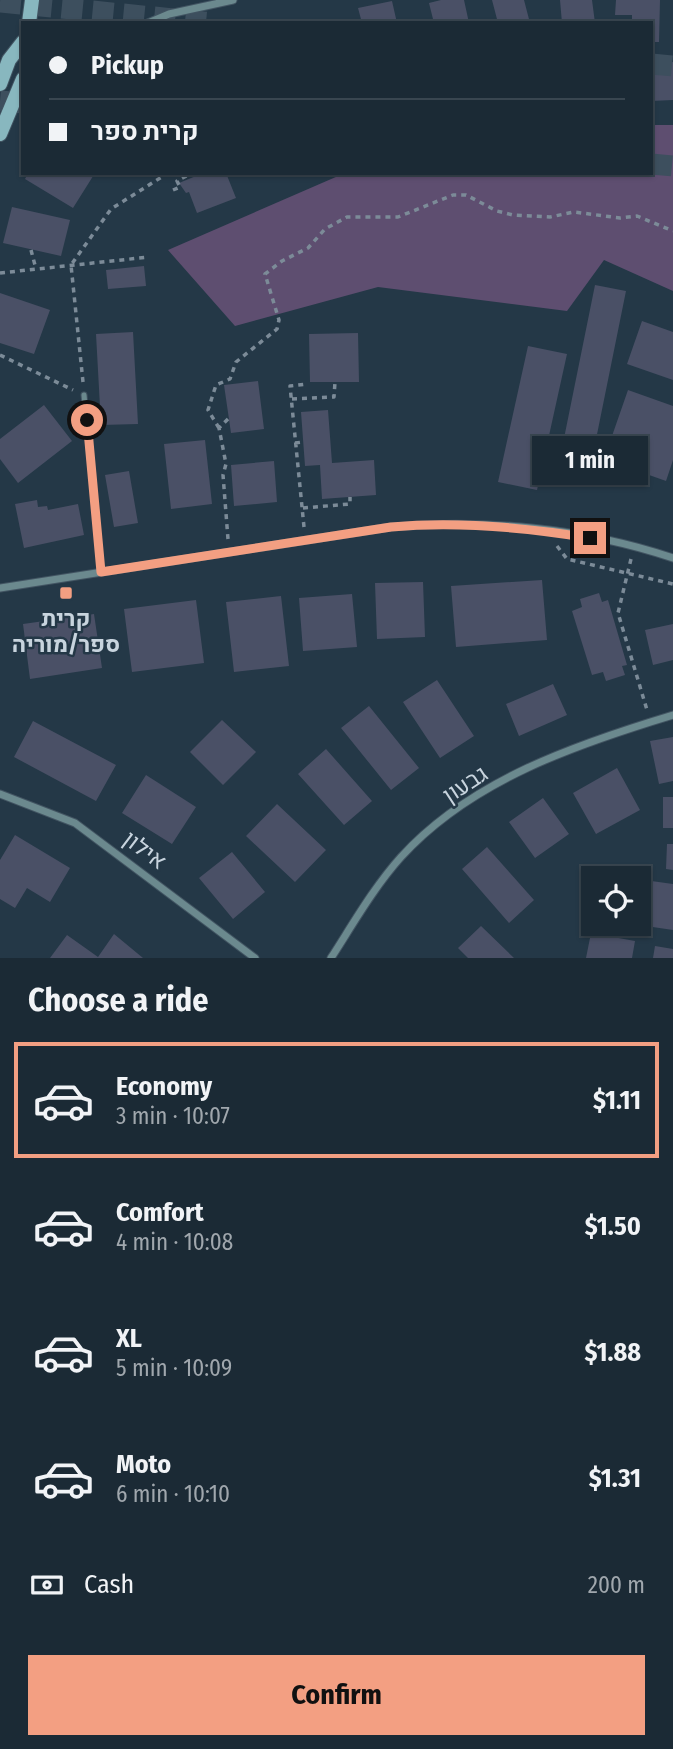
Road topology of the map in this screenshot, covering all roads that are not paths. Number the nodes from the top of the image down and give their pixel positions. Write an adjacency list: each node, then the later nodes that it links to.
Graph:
1 (32, 0): 3 (street)
2 (233, 0): 4 (street)
3 (29, 21)
4 (153, 21)
5 (21, 45): 6 (street)
6 (0, 84)
7 (19, 94): 8 (street)
8 (0, 134)
9 (84, 395): 11 (lane)
10 (673, 558): 11 (street)
11 (101, 572): 12 (street)
12 (0, 587)
13 (673, 715): 16 (street, גבעון)
14 (0, 794): 15 (street, אילון)
15 (255, 958)
16 (331, 958)

